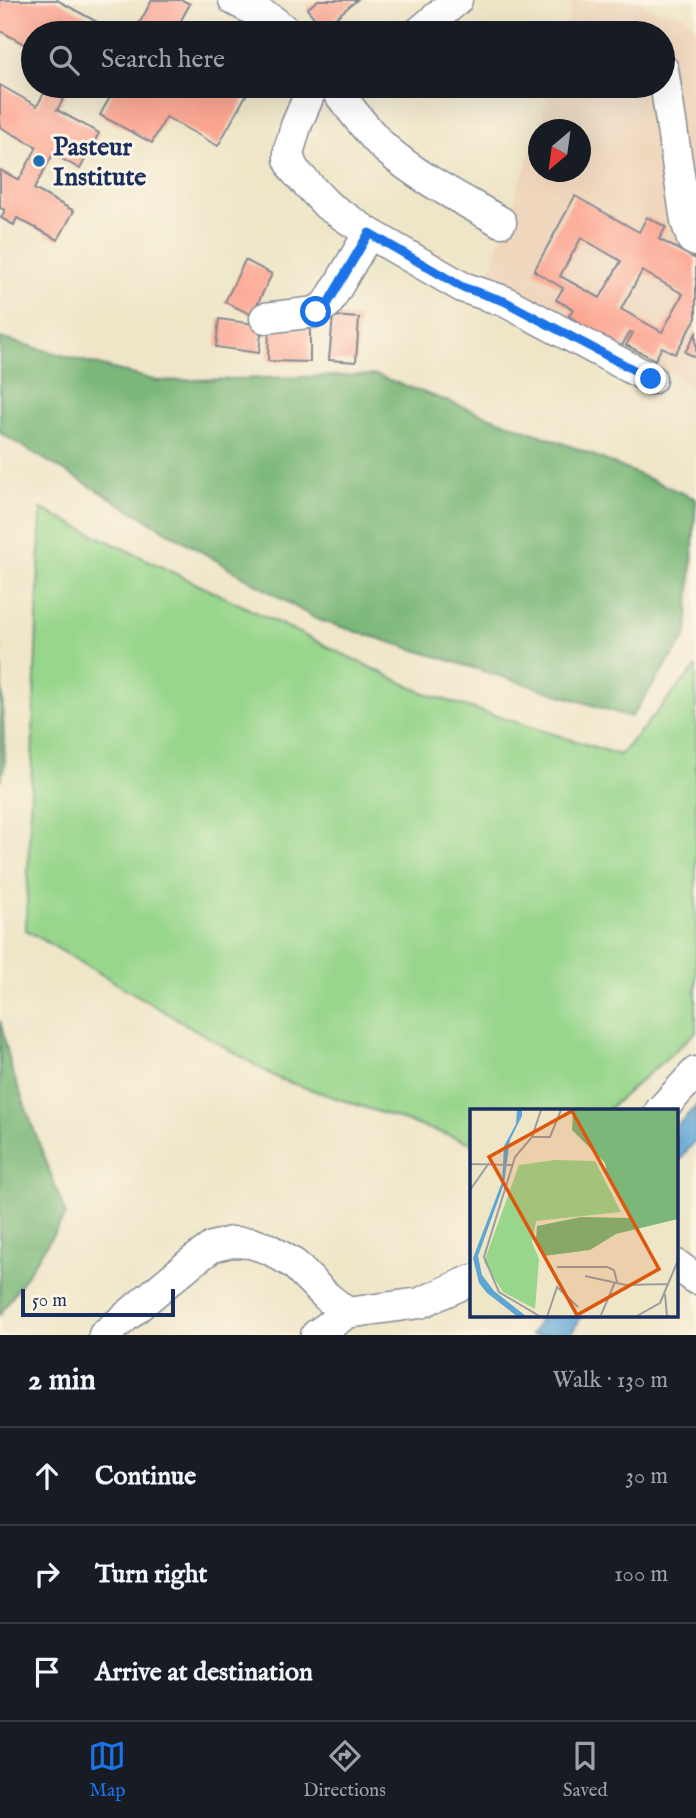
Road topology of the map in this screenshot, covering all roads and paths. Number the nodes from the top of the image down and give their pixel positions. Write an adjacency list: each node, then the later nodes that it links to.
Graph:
1 (234, 0): 3 (street)
2 (457, 0): 4 (street)
3 (273, 21)
4 (432, 21)
5 (308, 98): 9 (street)
6 (342, 98): 8 (street)
7 (667, 98): 10 (street)
8 (501, 222)
9 (369, 233): 11 (street); 12 (street)
10 (696, 241)
11 (265, 318)
12 (651, 379)
13 (696, 1072): 14 (street)
14 (662, 1109)
15 (678, 1266): 16 (street)
16 (696, 1279)
17 (470, 1281): 18 (street)
18 (347, 1313): 19 (street); 20 (street)
19 (104, 1335)
20 (316, 1335)

